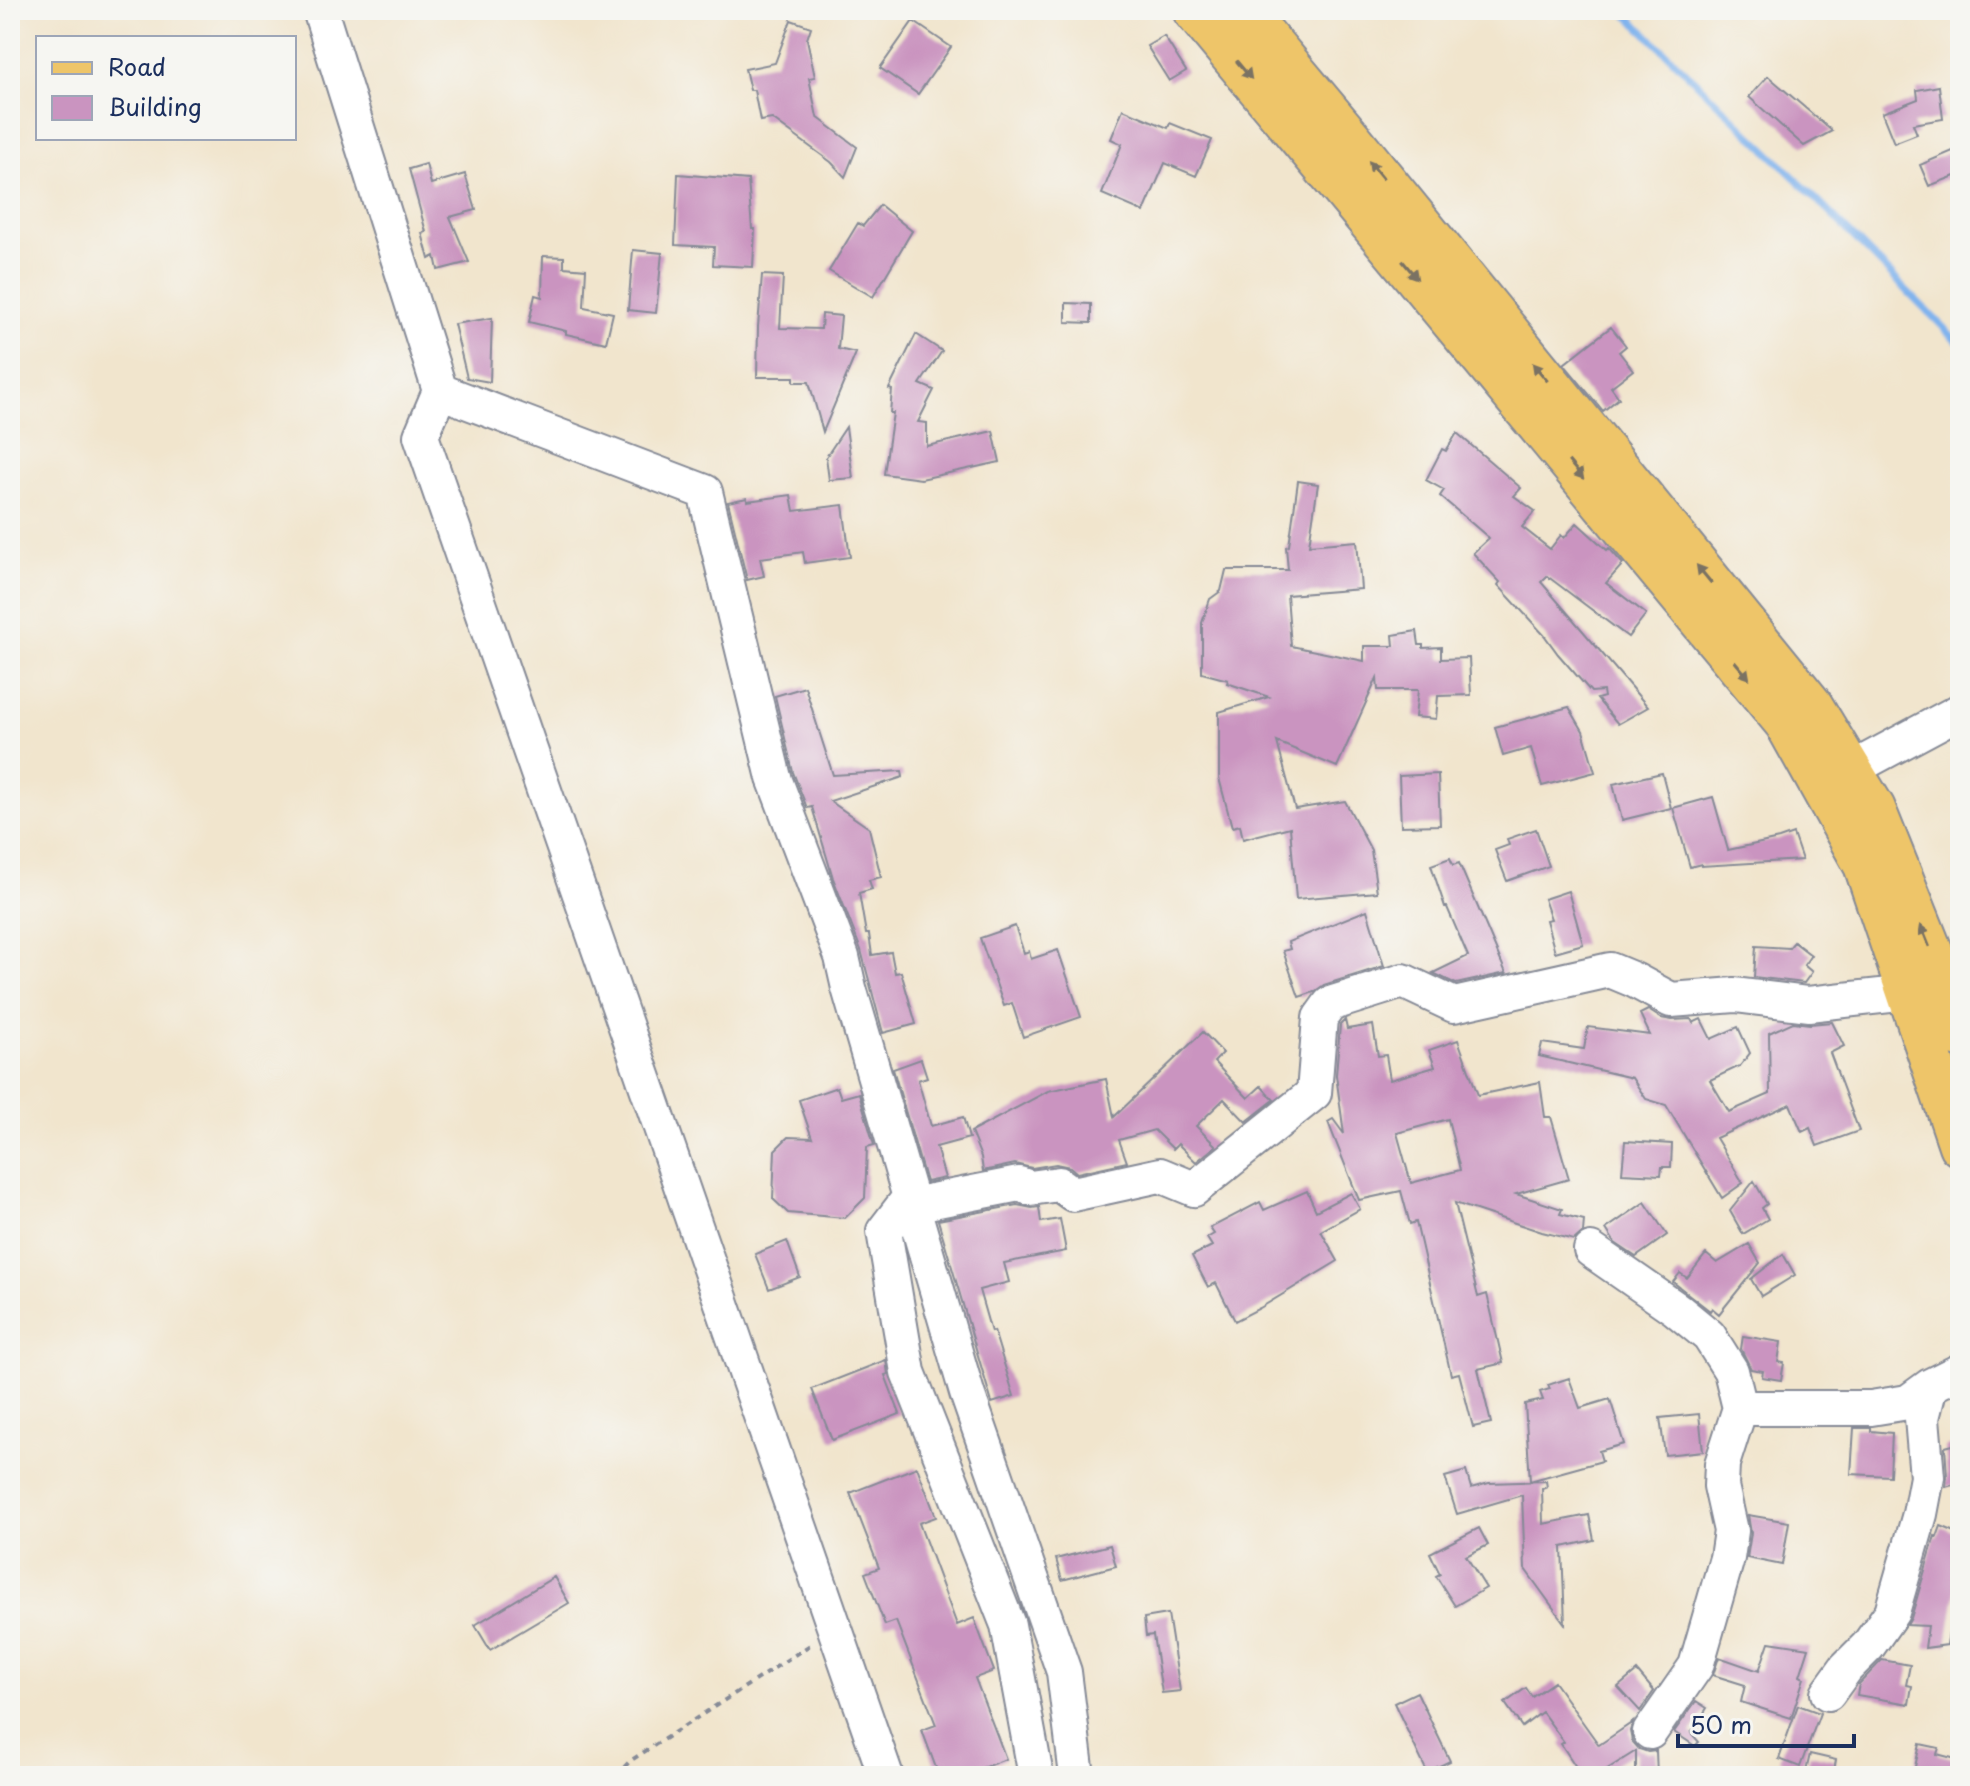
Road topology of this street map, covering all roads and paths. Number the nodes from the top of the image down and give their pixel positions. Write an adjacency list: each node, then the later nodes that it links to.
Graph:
1 (320, 10): 4 (street)
2 (1194, 10): 7 (main road, one-way to 7)
3 (1243, 10): 6 (main road, one-way to 3)
4 (440, 391): 10 (street); 15 (street)
5 (1960, 711): 6 (street)
6 (1850, 770): 8 (main road, one-way to 6)
7 (1908, 993): 9 (main road); 10 (street)
8 (1960, 1036)
9 (1960, 1145)
10 (911, 1201): 20 (street); 21 (street)
11 (1591, 1250): 14 (street)
12 (1960, 1371): 13 (street)
13 (1930, 1386): 14 (street); 16 (street)
14 (1740, 1408): 17 (street)
15 (835, 1629): 18 (path); 19 (street)
16 (1828, 1693)
17 (1650, 1732)
18 (616, 1776)
19 (886, 1776)
20 (1036, 1776)
21 (1077, 1776)

